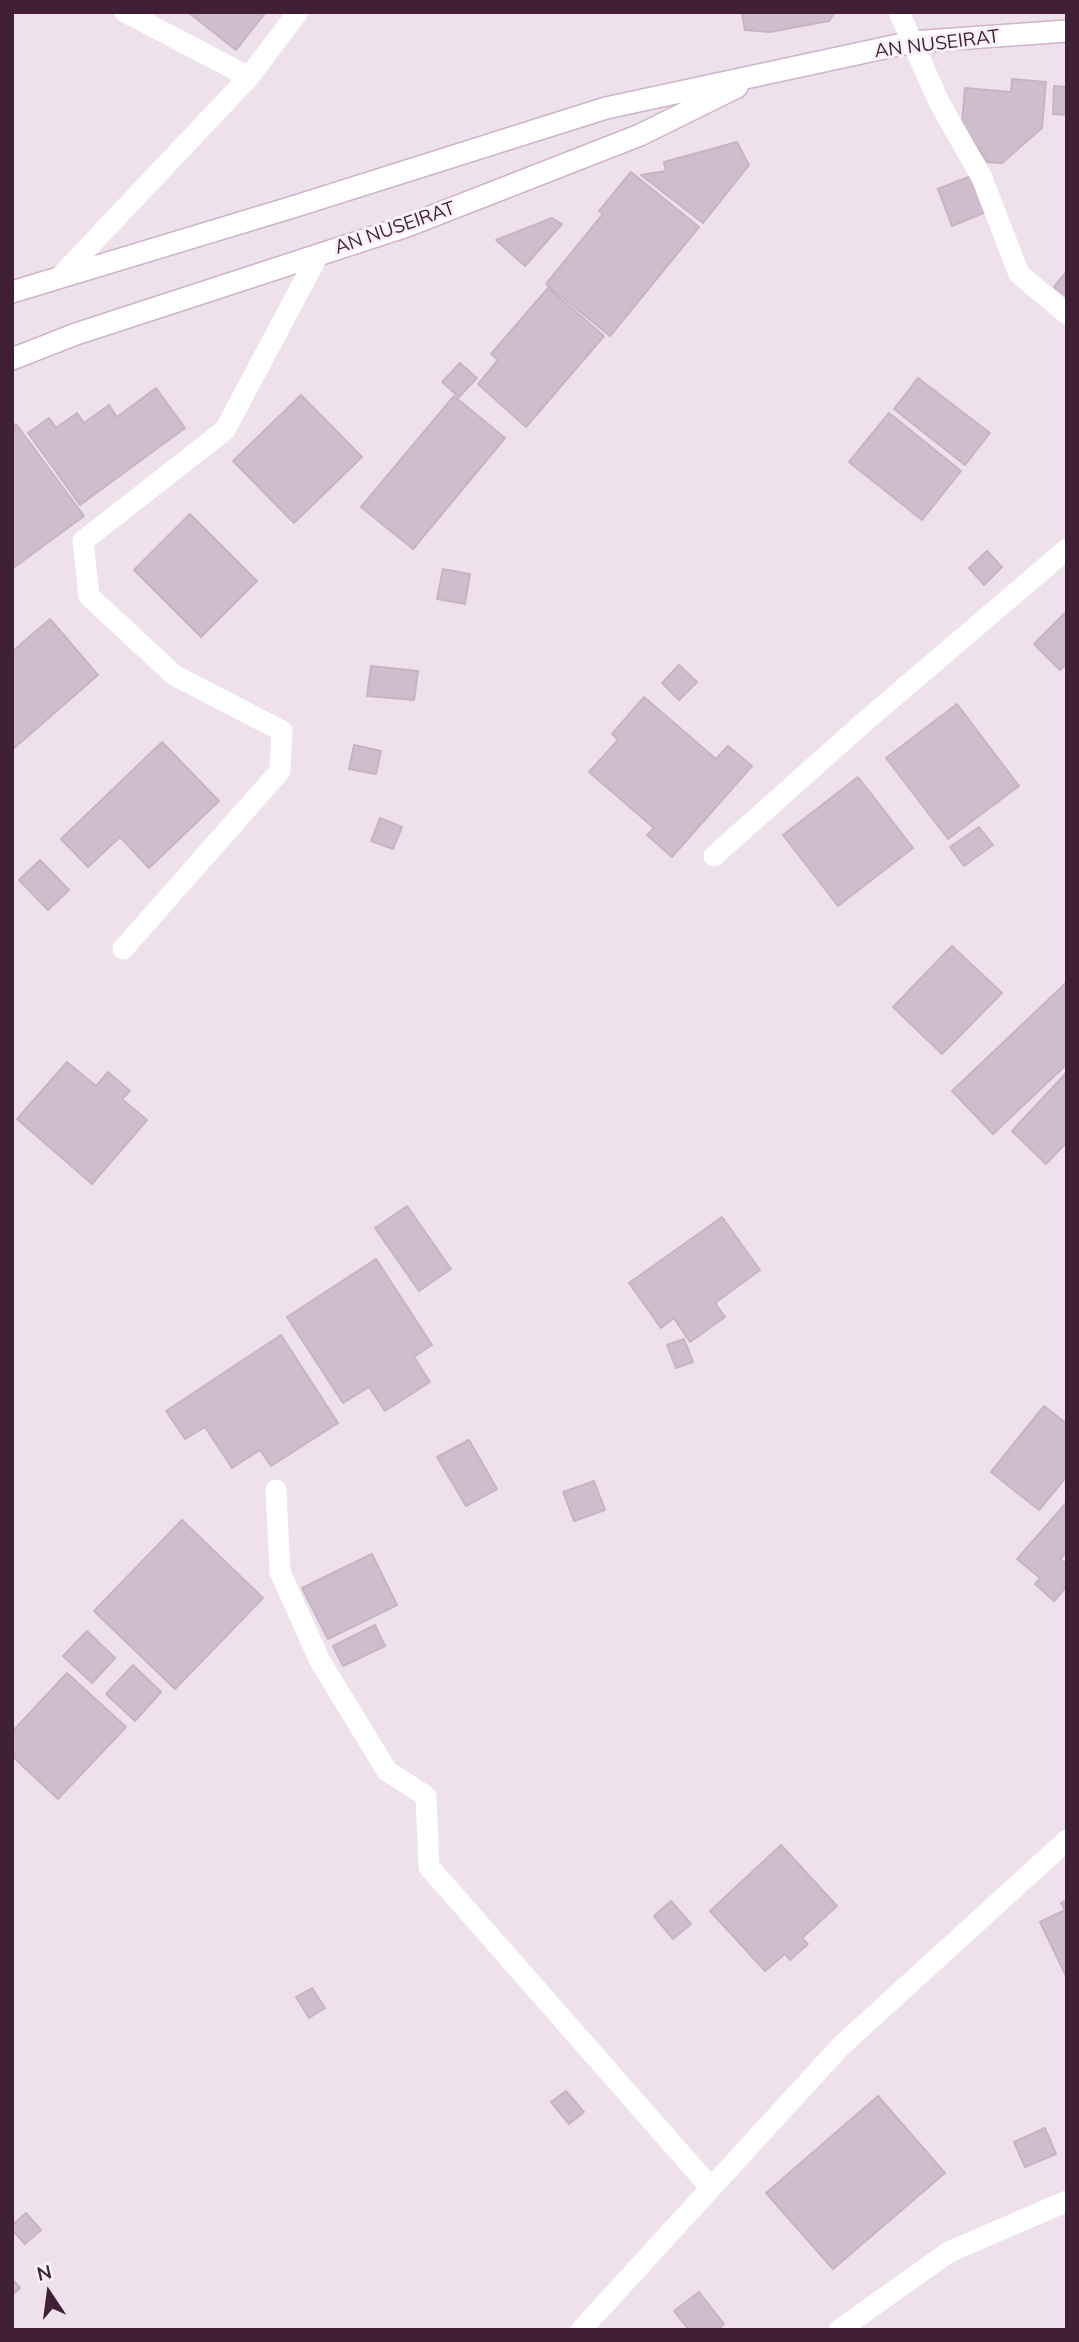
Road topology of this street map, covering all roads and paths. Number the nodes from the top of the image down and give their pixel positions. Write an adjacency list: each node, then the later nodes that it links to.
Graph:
1 (125, 12): 7 (street)
2 (298, 12): 7 (street)
3 (899, 12): 5 (street)
4 (1067, 31): 5 (street, AN NUSEIRAT)
5 (912, 42): 6 (street, AN NUSEIRAT); 11 (street)
6 (768, 73): 8 (street, AN NUSEIRAT); 9 (street, AN NUSEIRAT)
7 (249, 77): 9 (street)
8 (318, 255): 12 (street, AN NUSEIRAT); 15 (street)
9 (62, 275): 10 (street, AN NUSEIRAT)
10 (12, 292)
11 (1067, 314)
12 (12, 359)
13 (1067, 549): 14 (street)
14 (714, 856)
15 (123, 949)
16 (276, 1490): 18 (street)
17 (1067, 1840): 18 (street)
18 (711, 2188): 20 (street)
19 (1067, 2201): 21 (street)
20 (581, 2330)
21 (839, 2330)

